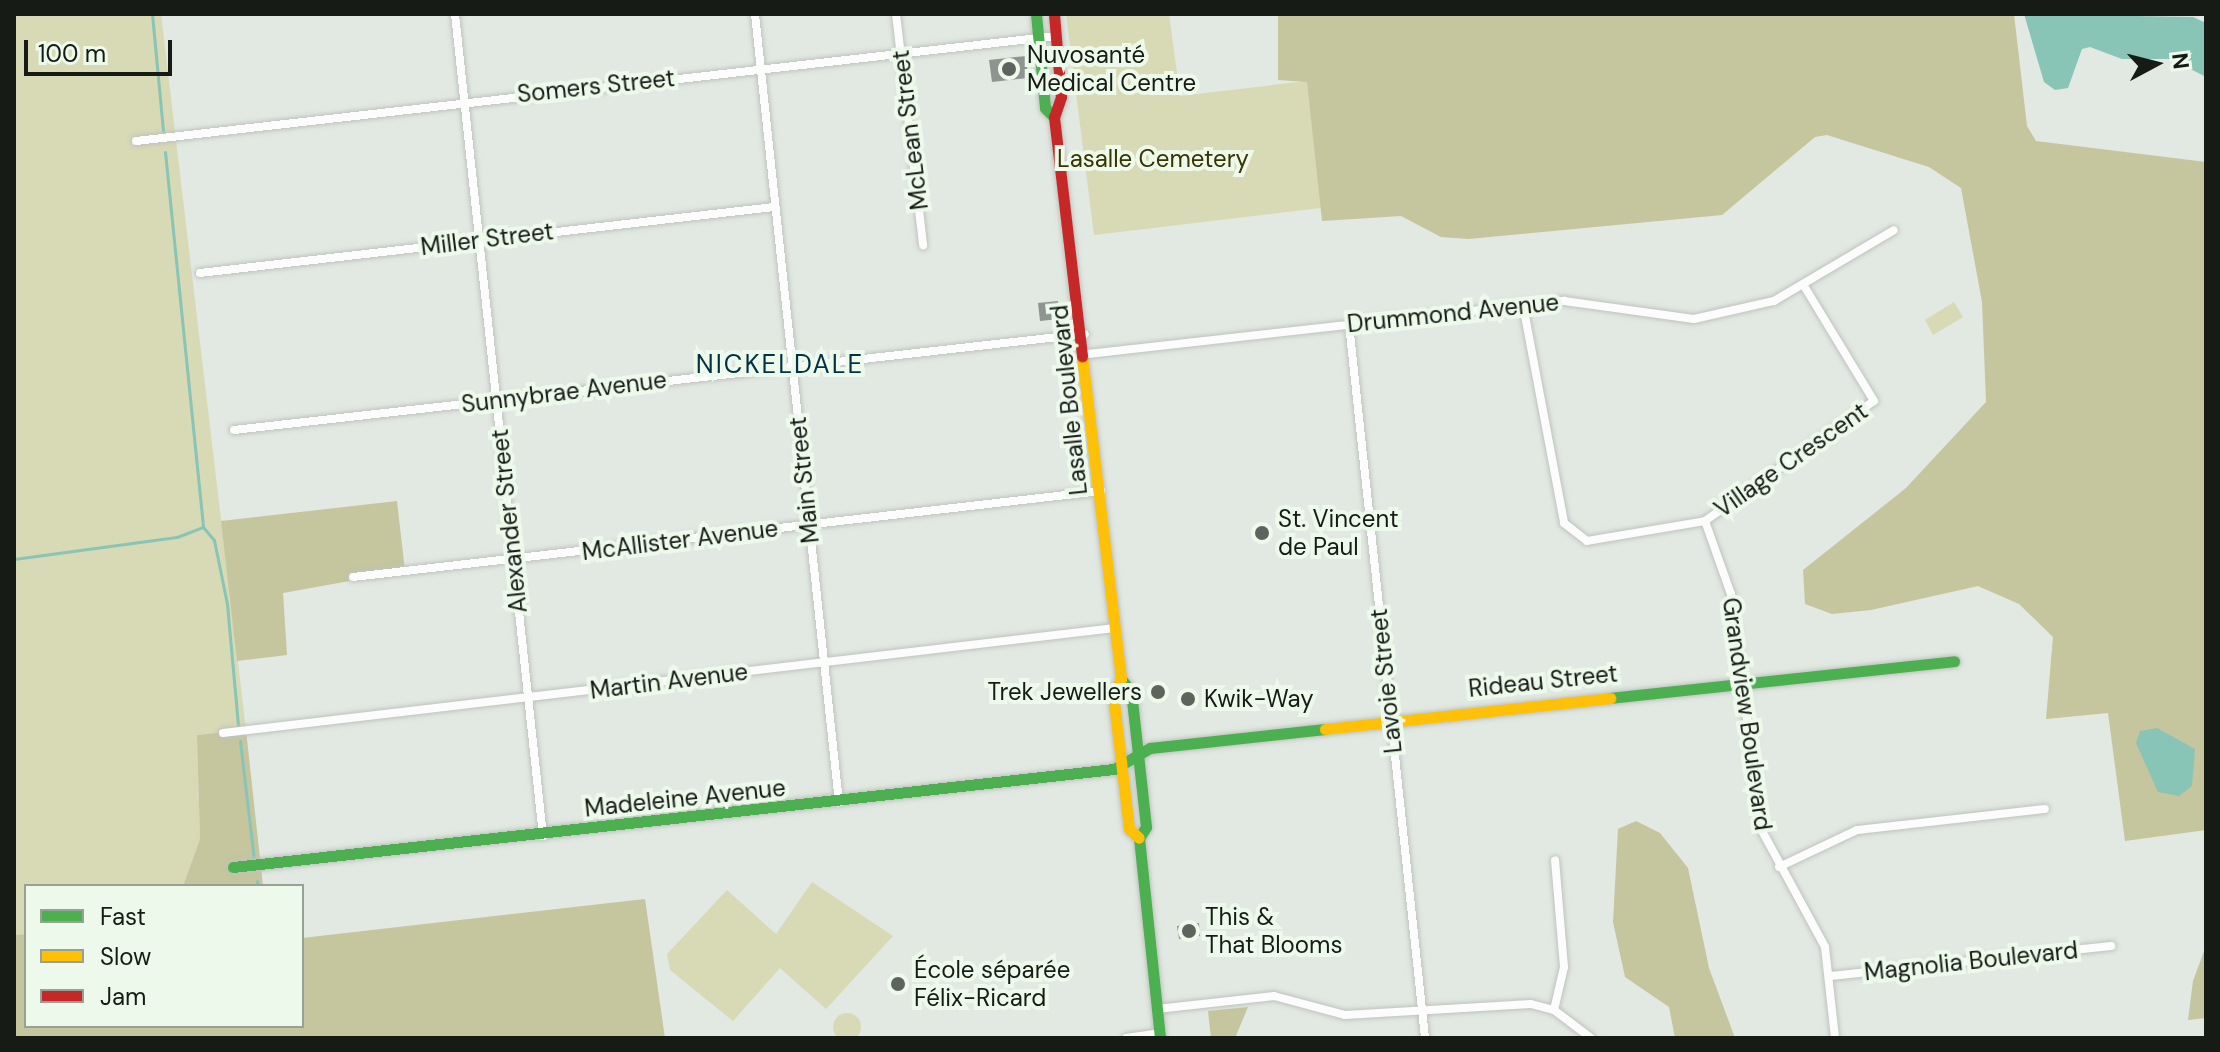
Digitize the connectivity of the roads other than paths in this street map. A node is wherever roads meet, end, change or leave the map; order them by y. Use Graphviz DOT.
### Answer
graph roads {
  1 [pos="455,14"];
  2 [pos="755,14"];
  3 [pos="896,14"];
  4 [pos="1036,14"];
  5 [pos="1054,14"];
  6 [pos="1056,36"];
  7 [pos="1038,38"];
  8 [pos="901,53"];
  9 [pos="759,68"];
  10 [pos="464,100"];
  11 [pos="1054,117"];
  12 [pos="136,141"];
  13 [pos="774,207"];
  14 [pos="1894,230"];
  15 [pos="479,240"];
  16 [pos="923,245"];
  17 [pos="200,273"];
  18 [pos="1804,286"];
  19 [pos="1523,305"];
  20 [pos="1349,324"];
  21 [pos="1085,334"];
  22 [pos="1088,354"];
  23 [pos="791,366"];
  24 [pos="496,400"];
  25 [pos="234,430"];
  26 [pos="1102,491"];
  27 [pos="1705,521"];
  28 [pos="809,525"];
  29 [pos="513,559"];
  30 [pos="353,577"];
  31 [pos="1115,628"];
  32 [pos="1954,661"];
  33 [pos="824,663"];
  34 [pos="1121,679"];
  35 [pos="1740,683"];
  36 [pos="527,697"];
  37 [pos="1390,720"];
  38 [pos="223,733"];
  39 [pos="1138,755"];
  40 [pos="1121,764"];
  41 [pos="840,803"];
  42 [pos="2045,809"];
  43 [pos="543,836"];
  44 [pos="1139,838"];
  45 [pos="1555,860"];
  46 [pos="233,867"];
  47 [pos="1779,867"];
  48 [pos="2111,946"];
  49 [pos="1830,976"];
  50 [pos="1157,1009"];
  51 [pos="1554,1010"];
  52 [pos="1423,1014"];
  53 [pos="1160,1036"];
  54 [pos="1126,1038"];
  55 [pos="1425,1038"];
  56 [pos="1591,1038"];
  57 [pos="1835,1038"];
  1 -- 10 [label="street, Alexander Street"];
  2 -- 9 [label="street, Main Street"];
  3 -- 8 [label="street, McLean Street"];
  4 -- 7 [label="street, Lasalle Boulevard"];
  5 -- 6 [label="street, Lasalle Boulevard"];
  6 -- 7 [label="street, Somers Street"];
  6 -- 11 [label="street, Lasalle Boulevard"];
  7 -- 8 [label="street, Somers Street"];
  7 -- 11 [label="street, Lasalle Boulevard"];
  8 -- 9 [label="street, Somers Street"];
  8 -- 16 [label="street, McLean Street"];
  9 -- 10 [label="street, Somers Street"];
  9 -- 13 [label="street, Main Street"];
  10 -- 12 [label="street, Somers Street"];
  10 -- 15 [label="street, Alexander Street"];
  11 -- 21 [label="street, Lasalle Boulevard"];
  13 -- 15 [label="street, Miller Street"];
  13 -- 23 [label="street, Main Street"];
  14 -- 18 [label="street, Drummond Avenue"];
  15 -- 17 [label="street, Miller Street"];
  15 -- 24 [label="street, Alexander Street"];
  18 -- 19 [label="street, Drummond Avenue"];
  18 -- 27 [label="street, Village Crescent"];
  19 -- 20 [label="street, Drummond Avenue"];
  19 -- 27 [label="street, Village Crescent"];
  20 -- 22 [label="street, Drummond Avenue"];
  20 -- 37 [label="street, Lavoie Street"];
  21 -- 22 [label="street, Lasalle Boulevard"];
  21 -- 23 [label="street, Sunnybrae Avenue"];
  22 -- 26 [label="street, Lasalle Boulevard"];
  23 -- 24 [label="street, Sunnybrae Avenue"];
  23 -- 28 [label="street, Main Street"];
  24 -- 25 [label="street, Sunnybrae Avenue"];
  24 -- 29 [label="street, Alexander Street"];
  26 -- 28 [label="street, McAllister Avenue"];
  26 -- 31 [label="street, Lasalle Boulevard"];
  27 -- 35 [label="street, Grandview Boulevard"];
  28 -- 29 [label="street, McAllister Avenue"];
  28 -- 33 [label="street, Main Street"];
  29 -- 30 [label="street, McAllister Avenue"];
  29 -- 36 [label="street, Alexander Street"];
  31 -- 33 [label="street, Martin Avenue"];
  31 -- 34 [label="street, Lasalle Boulevard"];
  32 -- 35 [label="street, Rideau Street"];
  33 -- 36 [label="street, Martin Avenue"];
  33 -- 41 [label="street, Main Street"];
  34 -- 39 [label="street, Lasalle Boulevard"];
  34 -- 40 [label="street, Lasalle Boulevard"];
  35 -- 37 [label="street, Rideau Street"];
  35 -- 47 [label="street, Grandview Boulevard"];
  36 -- 38 [label="street, Martin Avenue"];
  36 -- 43 [label="street, Alexander Street"];
  37 -- 39 [label="street, Rideau Street"];
  37 -- 52 [label="street, Lavoie Street"];
  39 -- 40 [label="street, Madeleine Avenue"];
  39 -- 44 [label="street, Lasalle Boulevard"];
  40 -- 41 [label="street, Madeleine Avenue"];
  40 -- 44 [label="street, Lasalle Boulevard"];
  41 -- 43 [label="street, Madeleine Avenue"];
  42 -- 47 [label="street"];
  43 -- 46 [label="street, Madeleine Avenue"];
  44 -- 50 [label="street, Lasalle Boulevard"];
  45 -- 51 [label="street"];
  47 -- 49 [label="street, Grandview Boulevard"];
  48 -- 49 [label="street, Magnolia Boulevard"];
  49 -- 57 [label="street, Grandview Boulevard"];
  50 -- 52 [label="street"];
  50 -- 53 [label="street, Lasalle Boulevard"];
  51 -- 52 [label="street"];
  51 -- 56 [label="street"];
  52 -- 55 [label="street, Lavoie Street"];
  53 -- 54 [label="street"];
}
